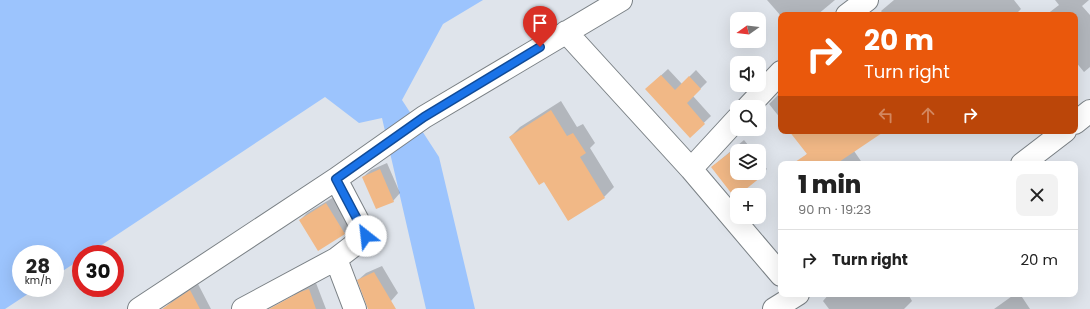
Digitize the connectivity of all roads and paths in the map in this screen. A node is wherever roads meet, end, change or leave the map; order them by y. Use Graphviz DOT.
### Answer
graph roads {
  1 [pos="621,0"];
  2 [pos="867,0"];
  3 [pos="851,12"];
  4 [pos="566,32"];
  5 [pos="778,75"];
  6 [pos="755,100"];
  7 [pos="1090,111"];
  8 [pos="1078,121"];
  9 [pos="730,127"];
  10 [pos="1061,134"];
  11 [pos="1026,161"];
  12 [pos="691,169"];
  13 [pos="336,179"];
  14 [pos="336,259"];
  15 [pos="778,271"];
  16 [pos="792,297"];
  17 [pos="800,297"];
  18 [pos="139,309"];
  19 [pos="243,309"];
  20 [pos="355,309"];
  21 [pos="774,309"];
  22 [pos="810,309"];
  1 -- 4 [label="street"];
  2 -- 3 [label="street"];
  4 -- 12 [label="street"];
  4 -- 13 [label="street"];
  5 -- 6 [label="street"];
  7 -- 8 [label="street"];
  9 -- 12 [label="street"];
  10 -- 11 [label="street"];
  12 -- 15 [label="street"];
  13 -- 14 [label="street"];
  13 -- 18 [label="street"];
  14 -- 19 [label="street"];
  14 -- 20 [label="street"];
  16 -- 21 [label="street"];
  17 -- 22 [label="street"];
}
